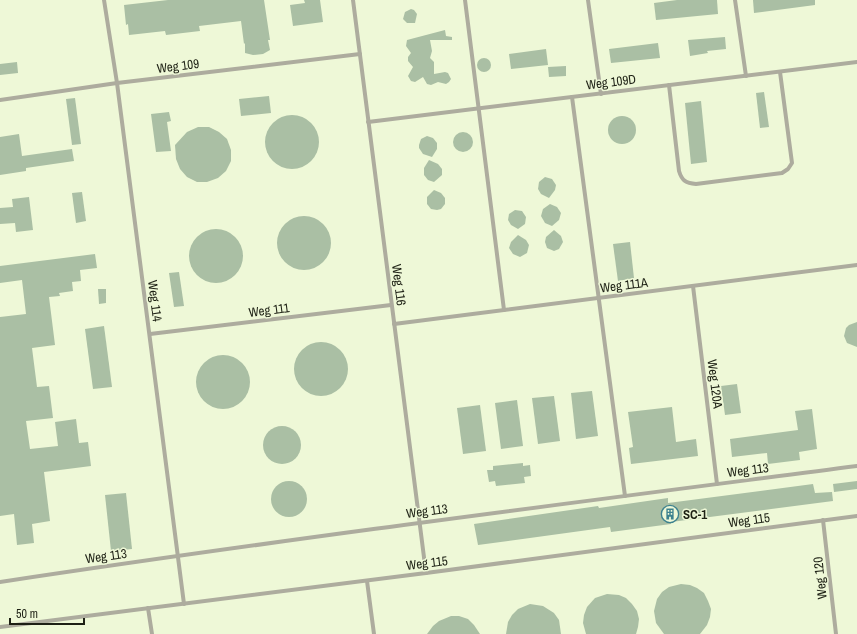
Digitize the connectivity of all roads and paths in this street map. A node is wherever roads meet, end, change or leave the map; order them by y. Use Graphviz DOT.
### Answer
graph roads {
  1 [pos="104,0"];
  2 [pos="353,0"];
  3 [pos="465,0"];
  4 [pos="588,0"];
  5 [pos="735,0"];
  6 [pos="360,54"];
  7 [pos="857,62"];
  8 [pos="780,72"];
  9 [pos="746,76"];
  10 [pos="117,83"];
  11 [pos="669,85"];
  12 [pos="600,94"];
  13 [pos="572,97"];
  14 [pos="0,100"];
  15 [pos="479,109"];
  16 [pos="368,122"];
  17 [pos="857,265"];
  18 [pos="692,286"];
  19 [pos="599,298"];
  20 [pos="392,305"];
  21 [pos="504,310"];
  22 [pos="394,324"];
  23 [pos="150,334"];
  24 [pos="857,466"];
  25 [pos="717,484"];
  26 [pos="625,496"];
  27 [pos="857,516"];
  28 [pos="823,520"];
  29 [pos="419,522"];
  30 [pos="177,556"];
  31 [pos="426,574"];
  32 [pos="367,581"];
  33 [pos="0,582"];
  34 [pos="184,604"];
  35 [pos="148,608"];
  36 [pos="0,627"];
  37 [pos="152,634"];
  38 [pos="374,634"];
  39 [pos="836,634"];
  1 -- 10 [label="lane, Weg 114"];
  2 -- 6 [label="lane, Weg 116"];
  3 -- 15 [label="lane"];
  4 -- 12 [label="lane"];
  5 -- 9 [label="lane"];
  6 -- 10 [label="lane, Weg 109"];
  6 -- 16 [label="lane, Weg 116"];
  7 -- 8 [label="lane, Weg 109D"];
  8 -- 9 [label="lane, Weg 109D"];
  8 -- 11 [label="lane"];
  9 -- 11 [label="lane, Weg 109D"];
  10 -- 14 [label="lane, Weg 109"];
  10 -- 23 [label="lane, Weg 114"];
  11 -- 12 [label="lane, Weg 109D"];
  12 -- 13 [label="lane, Weg 109D"];
  13 -- 15 [label="lane, Weg 109D"];
  13 -- 19 [label="lane"];
  15 -- 16 [label="lane, Weg 109D"];
  15 -- 21 [label="lane"];
  16 -- 20 [label="lane, Weg 116"];
  17 -- 18 [label="lane, Weg 111A"];
  18 -- 19 [label="lane, Weg 111A"];
  18 -- 25 [label="lane, Weg 120A"];
  19 -- 21 [label="lane, Weg 111A"];
  19 -- 26 [label="lane"];
  20 -- 22 [label="lane, Weg 116"];
  20 -- 23 [label="lane, Weg 111"];
  21 -- 22 [label="lane, Weg 111A"];
  22 -- 29 [label="lane, Weg 116"];
  23 -- 30 [label="lane, Weg 114"];
  24 -- 25 [label="lane, Weg 113"];
  25 -- 26 [label="lane, Weg 113"];
  26 -- 29 [label="lane, Weg 113"];
  27 -- 28 [label="lane, Weg 115"];
  28 -- 31 [label="lane, Weg 115"];
  28 -- 39 [label="lane, Weg 120"];
  29 -- 30 [label="lane, Weg 113"];
  29 -- 31 [label="lane, Weg 116"];
  30 -- 33 [label="lane, Weg 113"];
  30 -- 34 [label="lane, Weg 114"];
  31 -- 32 [label="lane, Weg 115"];
  32 -- 34 [label="lane, Weg 115"];
  32 -- 38 [label="lane"];
  34 -- 35 [label="lane, Weg 115"];
  35 -- 36 [label="lane, Weg 115"];
  35 -- 37 [label="lane"];
}
